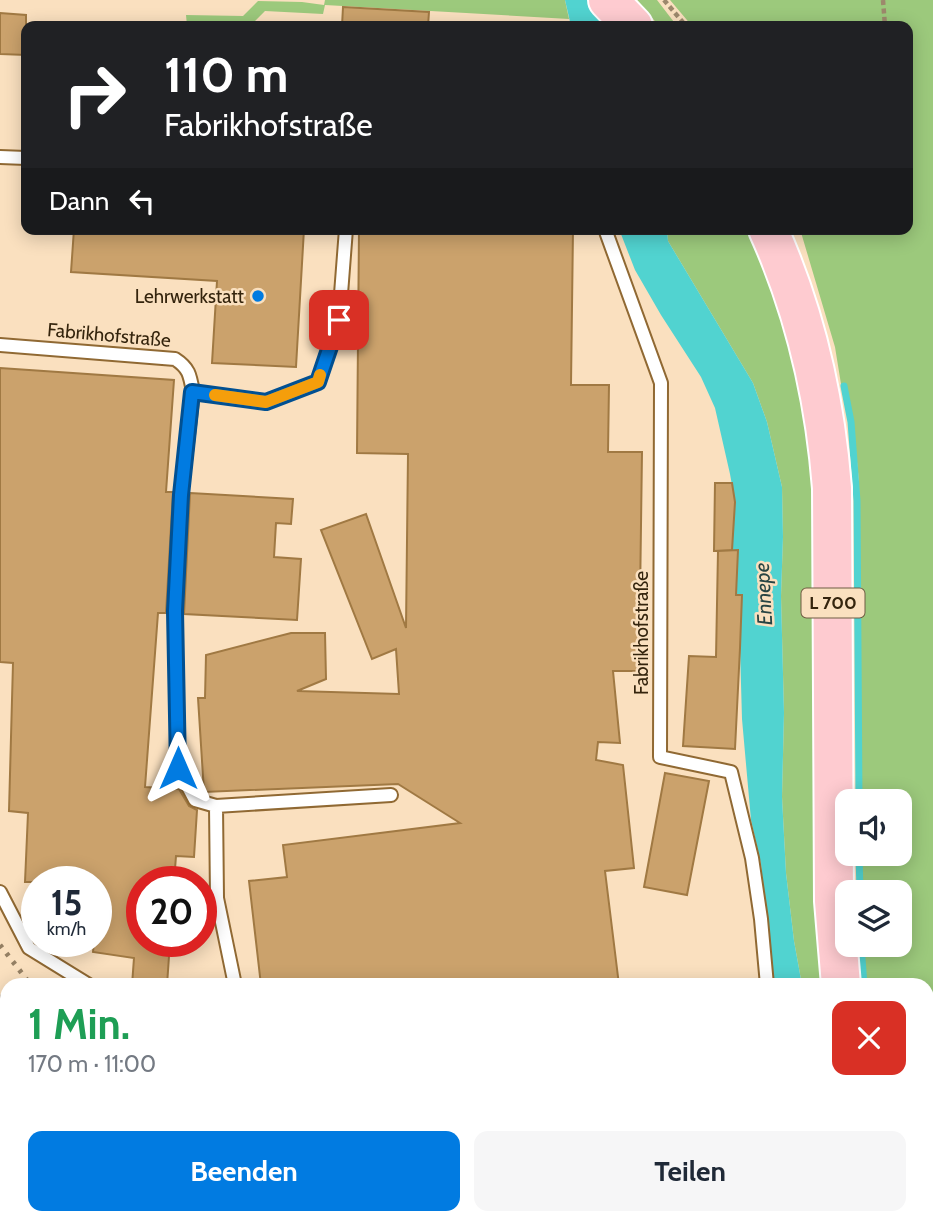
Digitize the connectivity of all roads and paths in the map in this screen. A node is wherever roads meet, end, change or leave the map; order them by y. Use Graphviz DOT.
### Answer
graph roads {
  1 [pos="608,0"];
  2 [pos="664,0"];
  3 [pos="883,0"];
  4 [pos="629,21"];
  5 [pos="682,21"];
  6 [pos="885,21"];
  7 [pos="0,157"];
  8 [pos="21,158"];
  9 [pos="346,235"];
  10 [pos="607,235"];
  11 [pos="771,235"];
  12 [pos="0,345"];
  13 [pos="192,392"];
  14 [pos="391,795"];
  15 [pos="216,806"];
  16 [pos="0,892"];
  17 [pos="78,978"];
  18 [pos="234,978"];
  19 [pos="766,978"];
  20 [pos="840,978"];
  1 -- 4 [label="main road"];
  2 -- 5 [label="path"];
  3 -- 6 [label="path"];
  7 -- 8 [label="lane"];
  9 -- 13 [label="lane"];
  10 -- 19 [label="lane, Fabrikhofstraße"];
  11 -- 20 [label="main road, L 700"];
  12 -- 13 [label="lane, Fabrikhofstraße"];
  13 -- 15 [label="lane, Fabrikhofstraße"];
  14 -- 15 [label="lane"];
  15 -- 18 [label="lane"];
  16 -- 17 [label="lane"];
}
